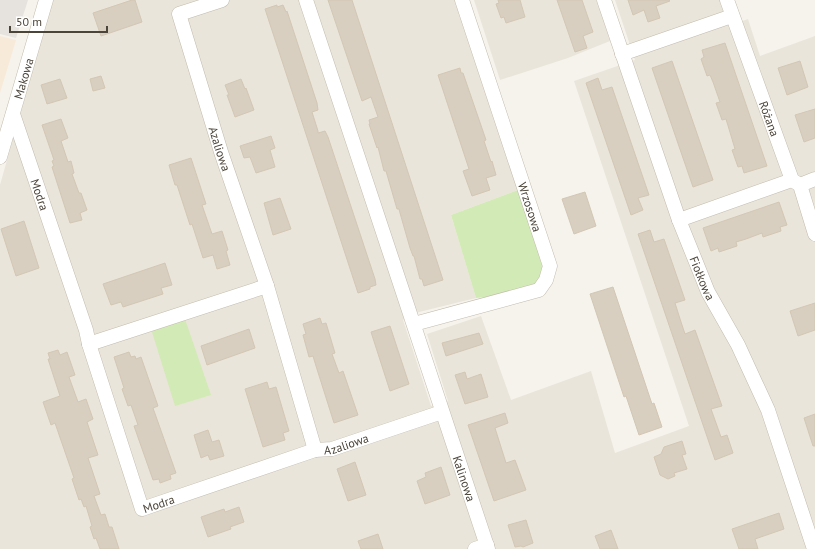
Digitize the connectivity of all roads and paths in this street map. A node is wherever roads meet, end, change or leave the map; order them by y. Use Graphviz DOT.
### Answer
graph roads {
  1 [pos="46,0"];
  2 [pos="222,0"];
  3 [pos="306,0"];
  4 [pos="462,0"];
  5 [pos="604,0"];
  6 [pos="727,0"];
  7 [pos="732,16"];
  8 [pos="622,54"];
  9 [pos="13,114"];
  10 [pos="0,157"];
  11 [pos="815,179"];
  12 [pos="796,183"];
  13 [pos="679,220"];
  14 [pos="815,234"];
  15 [pos="267,286"];
  16 [pos="414,324"];
  17 [pos="89,344"];
  18 [pos="442,412"];
  19 [pos="315,450"];
  20 [pos="483,548"];
  21 [pos="814,549"];
  1 -- 9 [label="street, Makowa"];
  2 -- 15 [label="street, Azaliowa"];
  3 -- 16 [label="street"];
  4 -- 16 [label="street, Wrzosowa"];
  5 -- 8 [label="street, Fiołkowa"];
  6 -- 7 [label="street, Różana"];
  7 -- 8 [label="street"];
  7 -- 12 [label="street, Różana"];
  8 -- 13 [label="street, Fiołkowa"];
  9 -- 10 [label="street, Makowa"];
  9 -- 17 [label="street, Modra"];
  11 -- 12 [label="street"];
  12 -- 13 [label="street"];
  12 -- 14 [label="street, Różana"];
  13 -- 21 [label="street, Fiołkowa"];
  15 -- 17 [label="street"];
  15 -- 19 [label="street, Azaliowa"];
  16 -- 18 [label="street"];
  17 -- 19 [label="street, Modra"];
  18 -- 19 [label="street, Azaliowa"];
  18 -- 20 [label="street, Kalinowa"];
}
